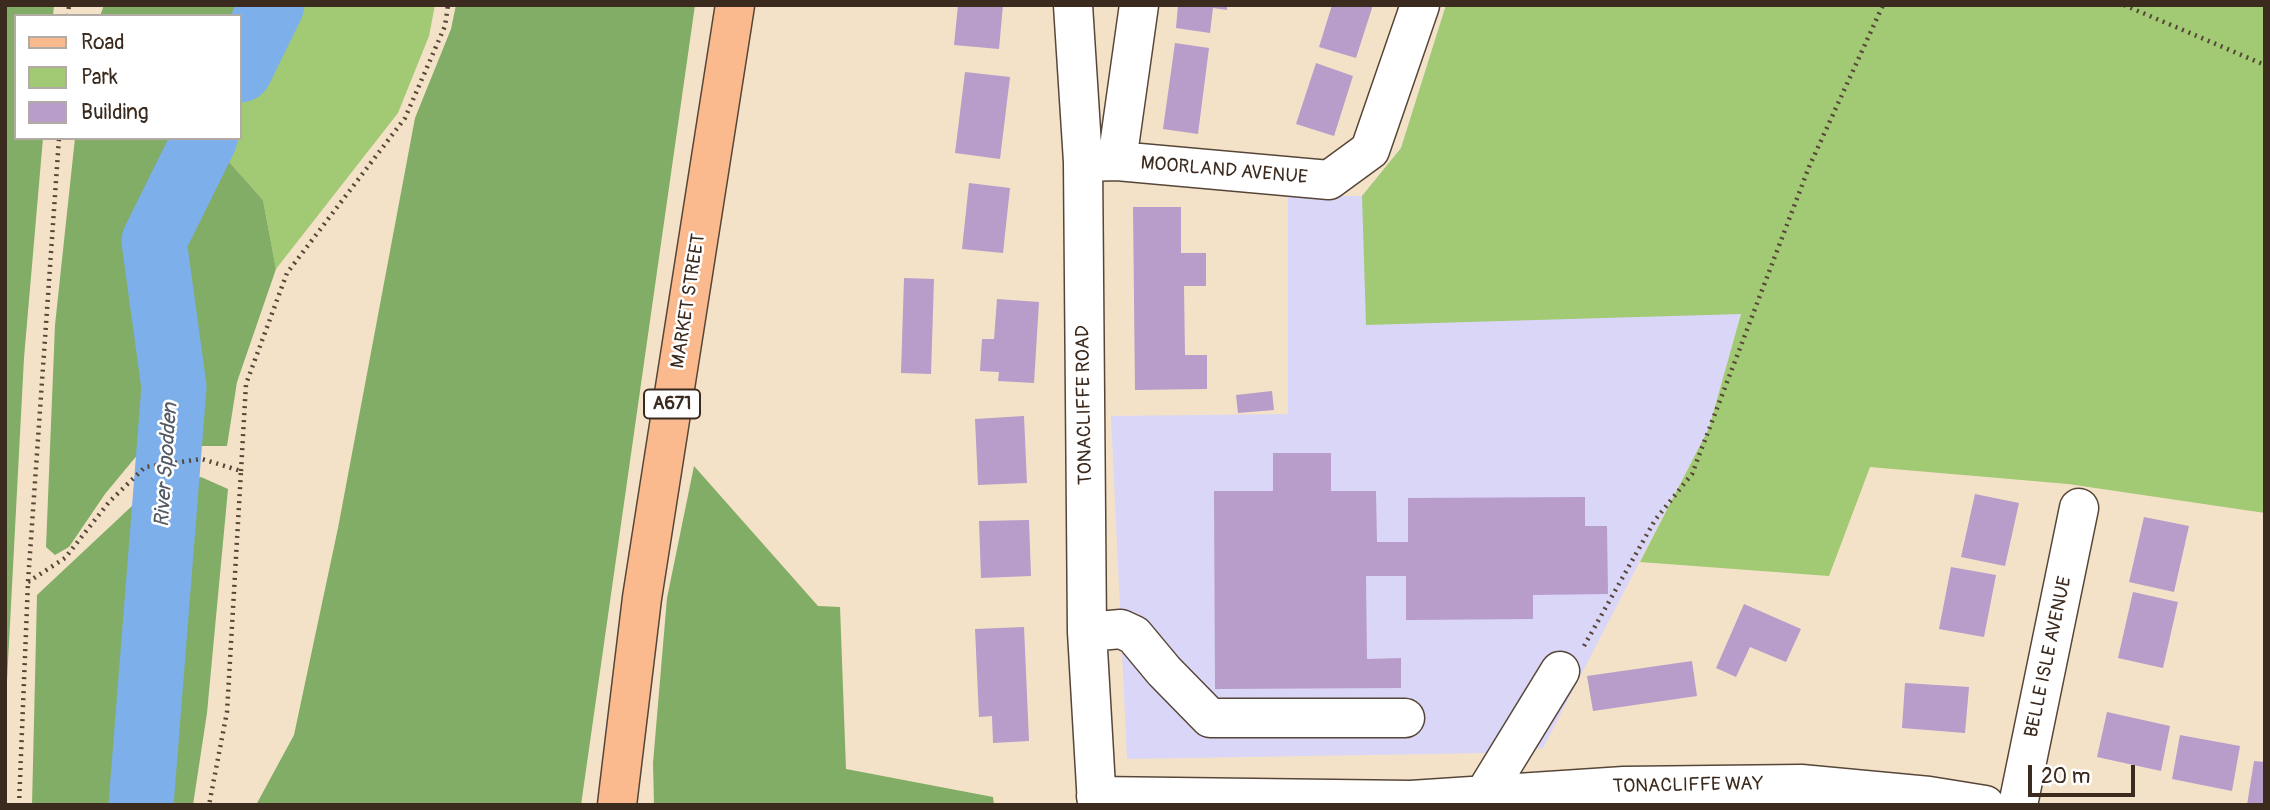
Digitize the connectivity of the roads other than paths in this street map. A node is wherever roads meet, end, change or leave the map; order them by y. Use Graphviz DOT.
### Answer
graph roads {
  1 [pos="735,5"];
  2 [pos="1073,5"];
  3 [pos="1139,5"];
  4 [pos="1420,5"];
  5 [pos="1100,161"];
  6 [pos="2079,508"];
  7 [pos="1087,632"];
  8 [pos="1560,671"];
  9 [pos="1405,718"];
  10 [pos="1484,795"];
  11 [pos="1801,795"];
  12 [pos="1096,800"];
  13 [pos="1411,802"];
  14 [pos="617,805"];
  15 [pos="1985,805"];
  16 [pos="2018,805"];
  1 -- 14 [label="main road, MARKET STREET / A671"];
  2 -- 5 [label="street, TONACLIFFE ROAD"];
  3 -- 5 [label="street"];
  4 -- 5 [label="street, MOORLAND AVENUE"];
  5 -- 7 [label="street, TONACLIFFE ROAD"];
  6 -- 16 [label="street, BELLE ISLE AVENUE"];
  7 -- 9 [label="street"];
  7 -- 12 [label="street, TONACLIFFE ROAD"];
  8 -- 10 [label="street"];
  10 -- 11 [label="street, TONACLIFFE WAY"];
  10 -- 13 [label="street, TONACLIFFE WAY"];
  11 -- 15 [label="street, TONACLIFFE WAY"];
  12 -- 13 [label="street, TONACLIFFE WAY"];
}
